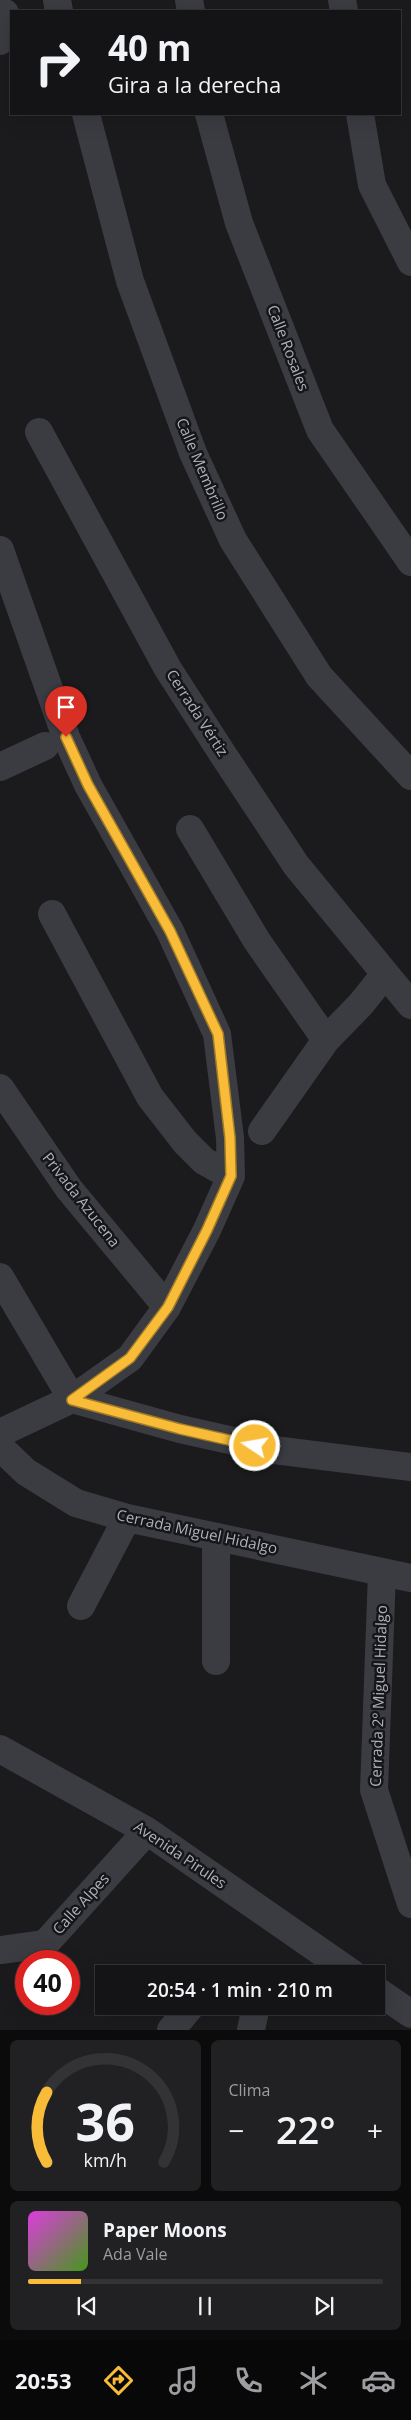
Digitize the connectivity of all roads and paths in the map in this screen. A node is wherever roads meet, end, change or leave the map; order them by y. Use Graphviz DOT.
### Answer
graph roads {
  1 [pos="5,13"];
  2 [pos="0,41"];
  3 [pos="86,115"];
  4 [pos="209,115"];
  5 [pos="360,115"];
  6 [pos="411,262"];
  7 [pos="39,432"];
  8 [pos="0,550"];
  9 [pos="411,562"];
  10 [pos="45,746"];
  11 [pos="0,766"];
  12 [pos="411,776"];
  13 [pos="190,828"];
  14 [pos="52,914"];
  15 [pos="385,974"];
  16 [pos="411,1005"];
  17 [pos="326,1040"];
  18 [pos="0,1088"];
  19 [pos="262,1131"];
  20 [pos="231,1176"];
  21 [pos="0,1277"];
  22 [pos="168,1307"];
  23 [pos="72,1400"];
  24 [pos="0,1432"];
  25 [pos="0,1446"];
  26 [pos="411,1467"];
  27 [pos="127,1518"];
  28 [pos="216,1537"];
  29 [pos="382,1572"];
  30 [pos="411,1578"];
  31 [pos="81,1606"];
  32 [pos="216,1662"];
  33 [pos="0,1749"];
  34 [pos="400,1830"];
  35 [pos="147,1831"];
  36 [pos="411,1904"];
  37 [pos="0,1950"];
  38 [pos="340,1965"];
  39 [pos="385,1996"];
  40 [pos="411,2014"];
  41 [pos="184,2015"];
  42 [pos="254,2015"];
  43 [pos="171,2030"];
  44 [pos="250,2030"];
  1 -- 2 [label="street"];
  3 -- 12 [label="street, Calle Membrillo"];
  4 -- 9 [label="street, Calle Rosales"];
  5 -- 6 [label="street"];
  7 -- 15 [label="street, Cerrada Vértiz"];
  8 -- 20 [label="street"];
  10 -- 11 [label="street"];
  13 -- 17 [label="street"];
  14 -- 20 [label="street"];
  15 -- 16 [label="street, Cerrada Vértiz"];
  15 -- 17 [label="street"];
  17 -- 19 [label="street"];
  18 -- 22 [label="street, Privada Azucena"];
  20 -- 22 [label="street"];
  21 -- 23 [label="street"];
  22 -- 23 [label="street"];
  23 -- 24 [label="street"];
  23 -- 26 [label="street"];
  25 -- 27 [label="street, Cerrada Miguel Hidalgo"];
  27 -- 28 [label="street, Cerrada Miguel Hidalgo"];
  27 -- 31 [label="street"];
  28 -- 29 [label="street, Cerrada Miguel Hidalgo"];
  28 -- 32 [label="street"];
  29 -- 30 [label="street, Cerrada Miguel Hidalgo"];
  29 -- 34 [label="street, Cerrada 2º Miguel Hidalgo"];
  33 -- 35 [label="street, Avenida Pirules"];
  34 -- 36 [label="street, Cerrada 2º Miguel Hidalgo"];
  35 -- 37 [label="street, Calle Alpes"];
  35 -- 38 [label="street, Avenida Pirules"];
  39 -- 40 [label="street"];
  41 -- 43 [label="street"];
  42 -- 44 [label="street"];
}
